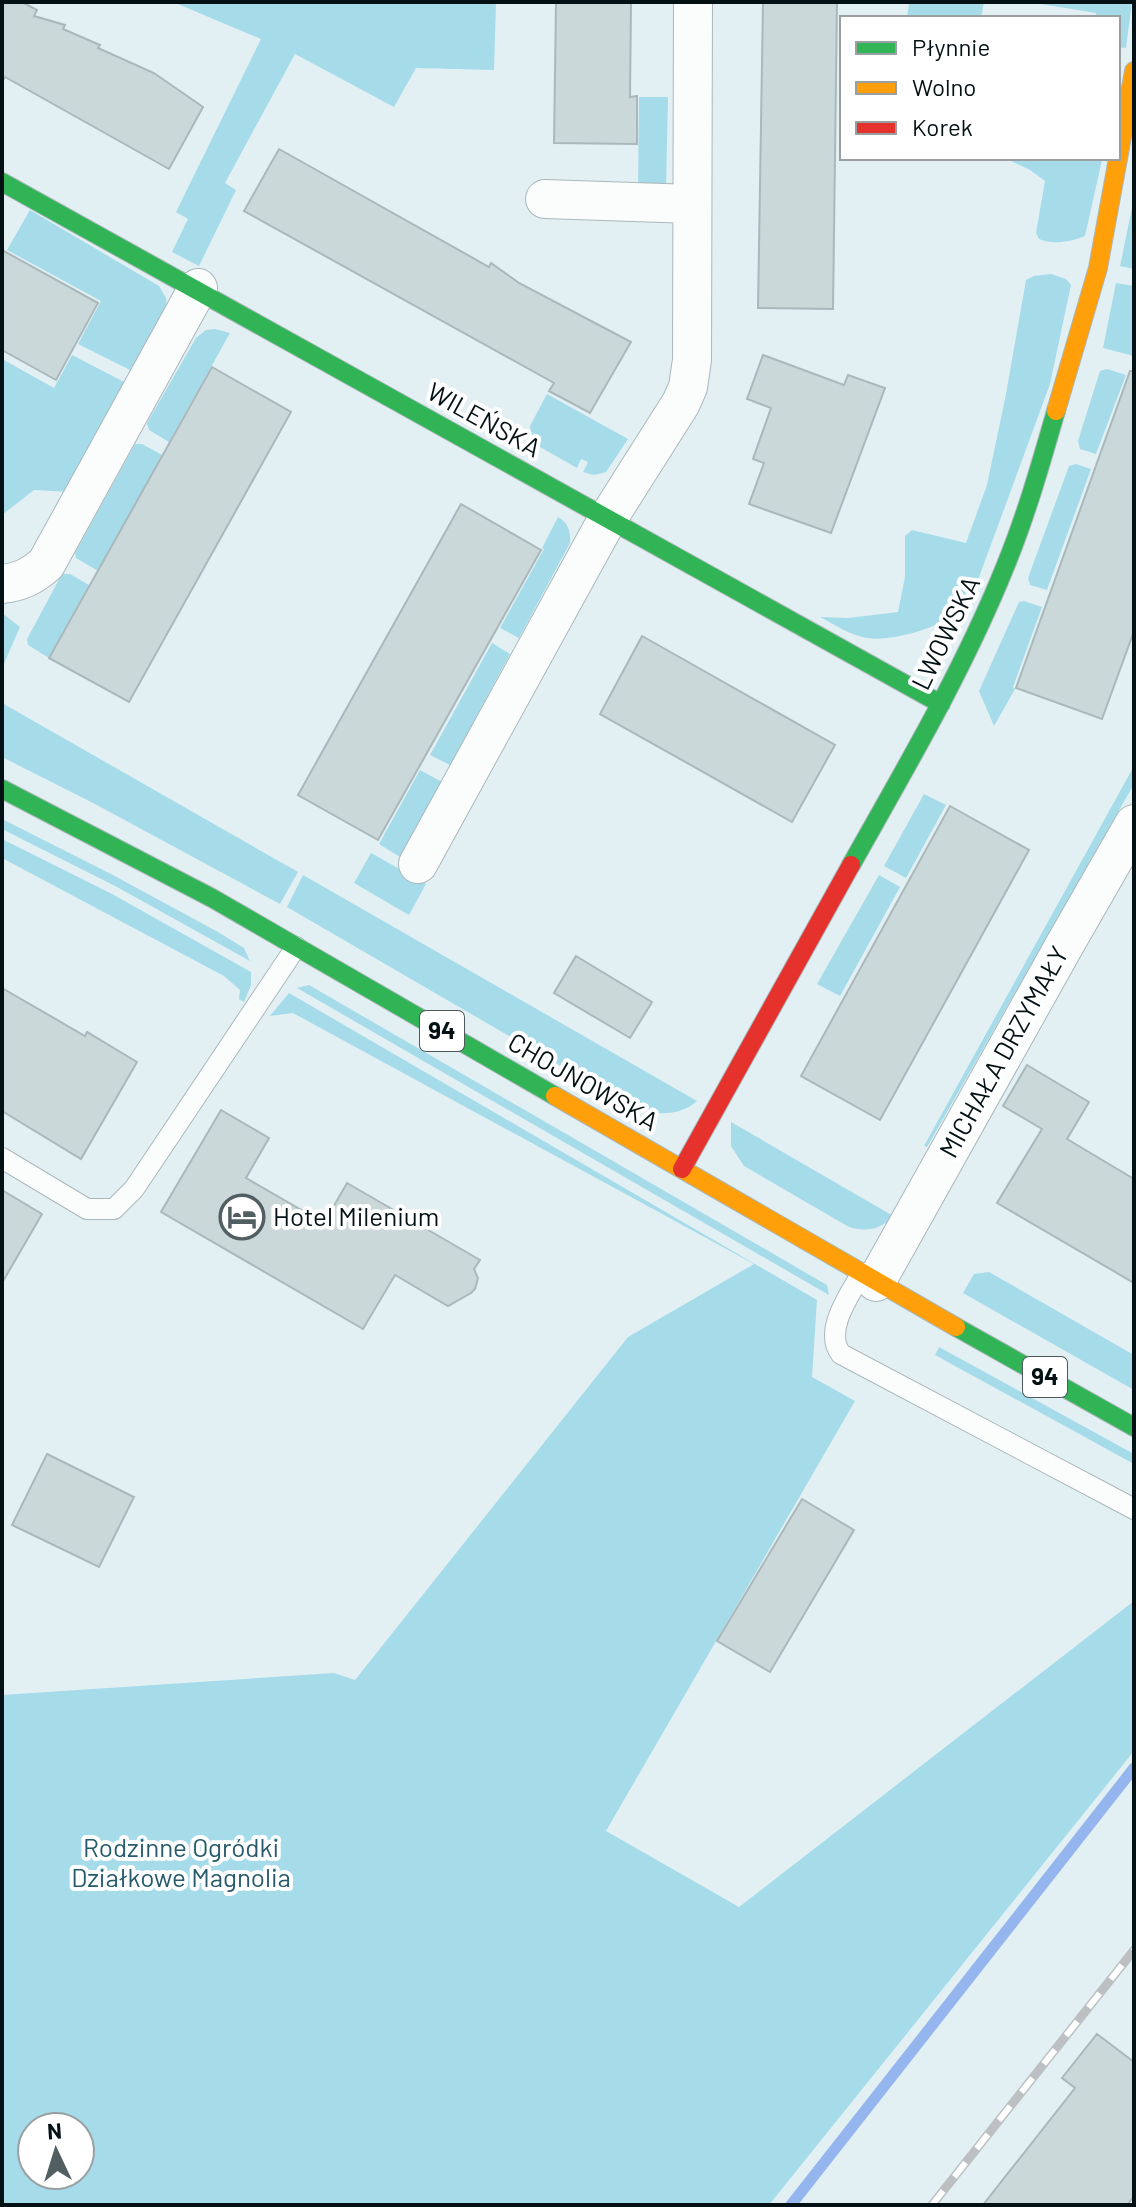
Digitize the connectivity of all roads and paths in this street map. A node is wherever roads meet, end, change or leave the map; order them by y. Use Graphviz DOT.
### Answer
graph roads {
  1 [pos="693,2"];
  2 [pos="1134,71"];
  3 [pos="1120,153"];
  4 [pos="1119,160"];
  5 [pos="2,182"];
  6 [pos="545,199"];
  7 [pos="692,204"];
  8 [pos="198,288"];
  9 [pos="607,520"];
  10 [pos="2,584"];
  11 [pos="941,704"];
  12 [pos="2,789"];
  13 [pos="1134,824"];
  14 [pos="418,864"];
  15 [pos="296,947"];
  16 [pos="2,1158"];
  17 [pos="682,1169"];
  18 [pos="869,1277"];
  19 [pos="1134,1427"];
  20 [pos="1134,1509"];
  1 -- 7 [label="street"];
  2 -- 3 [label="street, LWOWSKA"];
  4 -- 11 [label="street, LWOWSKA"];
  5 -- 8 [label="street, WILEŃSKA"];
  6 -- 7 [label="street"];
  7 -- 9 [label="street"];
  8 -- 9 [label="street, WILEŃSKA"];
  8 -- 10 [label="street"];
  9 -- 11 [label="street, WILEŃSKA"];
  9 -- 14 [label="street"];
  11 -- 17 [label="street, LWOWSKA"];
  12 -- 15 [label="street, CHOJNOWSKA / 94"];
  13 -- 18 [label="street, MICHAŁA DRZYMAŁY"];
  15 -- 16 [label="lane"];
  15 -- 17 [label="street, CHOJNOWSKA / 94"];
  17 -- 18 [label="street, CHOJNOWSKA / 94"];
  18 -- 19 [label="street, CHOJNOWSKA / 94"];
  18 -- 20 [label="lane"];
}
